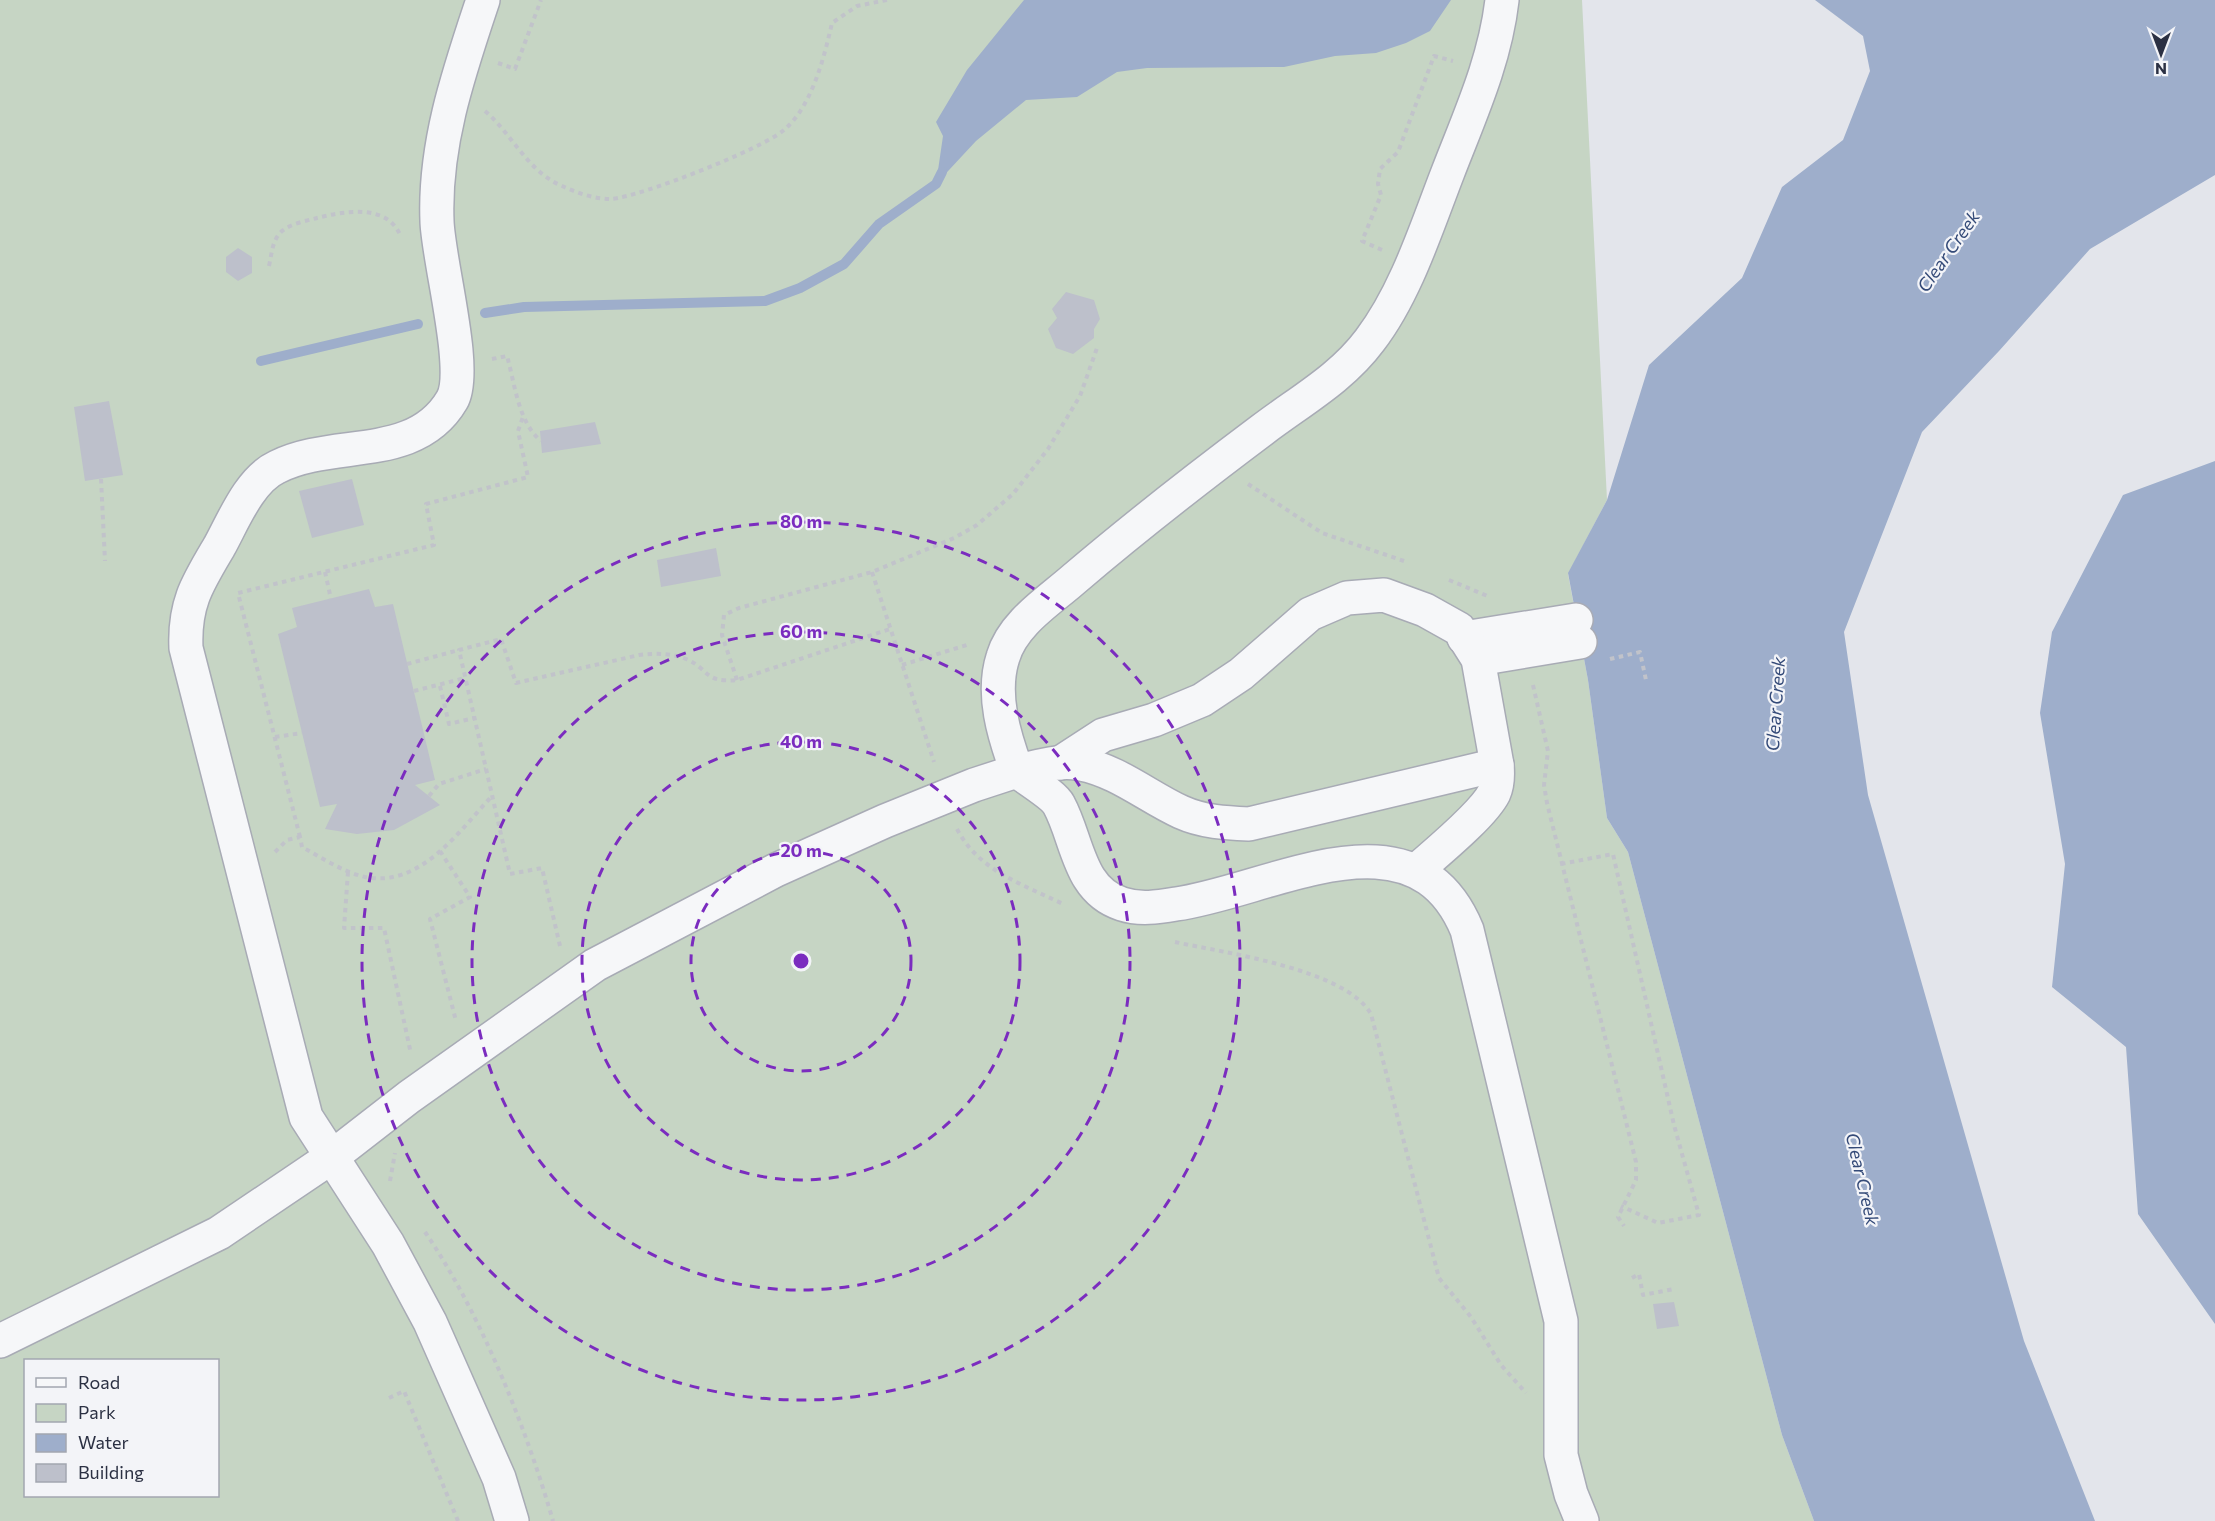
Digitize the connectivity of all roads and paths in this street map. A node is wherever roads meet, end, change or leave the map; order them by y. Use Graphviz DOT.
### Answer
graph roads {
  1 [pos="483,0"];
  2 [pos="541,0"];
  3 [pos="887,0"];
  4 [pos="1502,0"];
  5 [pos="493,61"];
  6 [pos="1455,61"];
  7 [pos="481,108"];
  8 [pos="438,238"];
  9 [pos="1387,252"];
  10 [pos="269,266"];
  11 [pos="1096,348"];
  12 [pos="485,360"];
  13 [pos="523,417"];
  14 [pos="541,441"];
  15 [pos="101,478"];
  16 [pos="105,561"];
  17 [pos="325,572"];
  18 [pos="872,572"];
  19 [pos="331,599"];
  20 [pos="890,629"];
  21 [pos="1578,631"];
  22 [pos="971,644"];
  23 [pos="1471,648"];
  24 [pos="459,650"];
  25 [pos="408,664"];
  26 [pos="902,664"];
  27 [pos="465,678"];
  28 [pos="737,680"];
  29 [pos="440,686"];
  30 [pos="414,691"];
  31 [pos="474,717"];
  32 [pos="302,733"];
  33 [pos="275,738"];
  34 [pos="1060,763"];
  35 [pos="1497,765"];
  36 [pos="486,769"];
  37 [pos="1017,771"];
  38 [pos="429,796"];
  39 [pos="492,796"];
  40 [pos="945,797"];
  41 [pos="300,837"];
  42 [pos="439,851"];
  43 [pos="272,857"];
  44 [pos="1561,864"];
  45 [pos="1417,870"];
  46 [pos="348,872"];
  47 [pos="1066,905"];
  48 [pos="1173,942"];
  49 [pos="560,950"];
  50 [pos="466,1018"];
  51 [pos="420,1049"];
  52 [pos="411,1055"];
  53 [pos="402,1061"];
  54 [pos="333,1156"];
  55 [pos="1621,1206"];
  56 [pos="1632,1278"];
  57 [pos="1674,1289"];
  58 [pos="0,1341"];
  59 [pos="389,1398"];
  60 [pos="1534,1401"];
  61 [pos="458,1521"];
  62 [pos="512,1521"];
  63 [pos="1582,1521"];
  1 -- 8 [label="lane"];
  2 -- 5 [label="path"];
  3 -- 7 [label="path"];
  4 -- 37 [label="lane"];
  6 -- 9 [label="path"];
  8 -- 10 [label="path"];
  8 -- 54 [label="lane"];
  11 -- 18 [label="path"];
  12 -- 13 [label="path"];
  13 -- 14 [label="path"];
  13 -- 17 [label="path"];
  15 -- 16 [label="path"];
  17 -- 19 [label="path"];
  17 -- 33 [label="path"];
  18 -- 20 [label="path"];
  18 -- 28 [label="path"];
  20 -- 26 [label="path"];
  20 -- 28 [label="path"];
  21 -- 23 [label="lane"];
  22 -- 26 [label="path"];
  23 -- 34 [label="lane"];
  23 -- 35 [label="lane"];
  24 -- 25 [label="path"];
  24 -- 27 [label="path"];
  24 -- 28 [label="path"];
  26 -- 40 [label="path"];
  27 -- 29 [label="path"];
  27 -- 31 [label="path"];
  29 -- 30 [label="path"];
  29 -- 31 [label="path"];
  31 -- 36 [label="path"];
  32 -- 33 [label="path"];
  33 -- 41 [label="path"];
  34 -- 35 [label="lane"];
  34 -- 37 [label="lane"];
  35 -- 45 [label="lane"];
  36 -- 38 [label="path"];
  36 -- 39 [label="path"];
  37 -- 40 [label="lane"];
  37 -- 45 [label="lane"];
  39 -- 42 [label="path"];
  39 -- 49 [label="path"];
  40 -- 47 [label="path"];
  40 -- 54 [label="lane"];
  41 -- 43 [label="path"];
  41 -- 46 [label="path"];
  42 -- 46 [label="path"];
  42 -- 50 [label="path"];
  44 -- 55 [label="path"];
  45 -- 63 [label="lane"];
  46 -- 52 [label="path"];
  48 -- 60 [label="path"];
  51 -- 52 [label="path"];
  52 -- 53 [label="path"];
  54 -- 58 [label="lane"];
  54 -- 62 [label="lane"];
  56 -- 57 [label="path"];
  59 -- 61 [label="path"];
}
